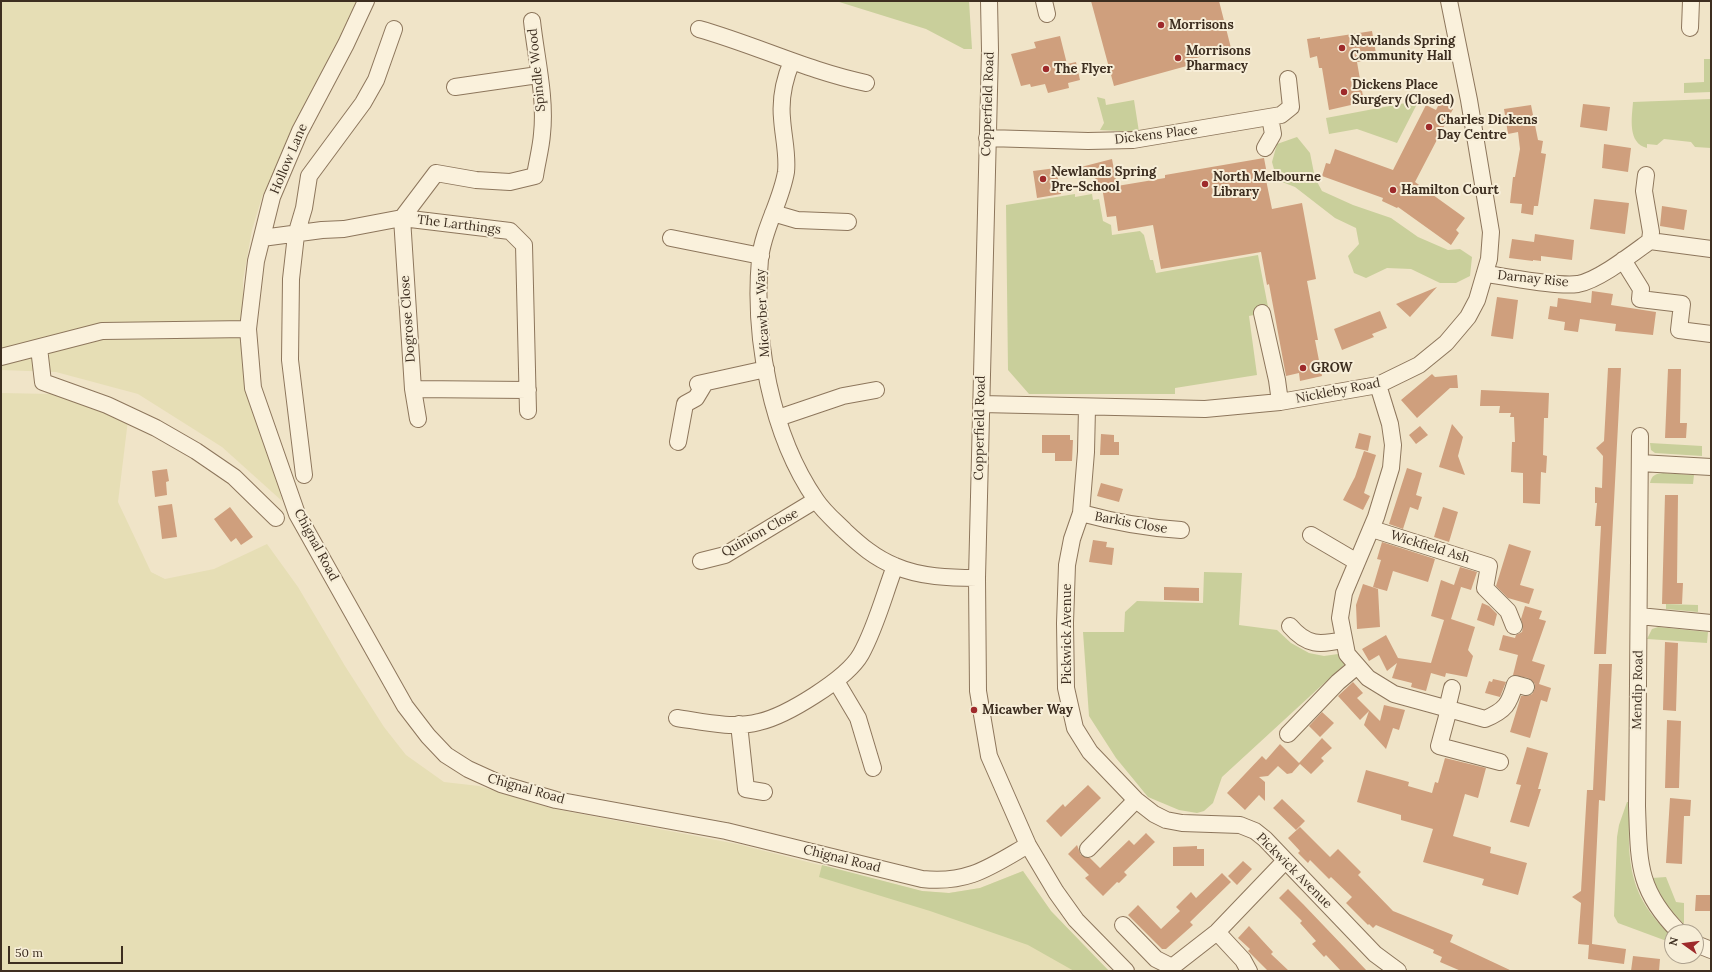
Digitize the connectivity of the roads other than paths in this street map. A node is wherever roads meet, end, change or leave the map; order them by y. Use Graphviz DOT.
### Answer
graph roads {
  1 [pos="366,1"];
  2 [pos="989,1"];
  3 [pos="1449,1"];
  4 [pos="1691,1"];
  5 [pos="532,22"];
  6 [pos="1690,28"];
  7 [pos="394,29"];
  8 [pos="699,29"];
  9 [pos="792,61"];
  10 [pos="538,75"];
  11 [pos="1288,79"];
  12 [pos="866,83"];
  13 [pos="455,87"];
  14 [pos="1270,117"];
  15 [pos="987,138"];
  16 [pos="1265,148"];
  17 [pos="1646,175"];
  18 [pos="773,213"];
  19 [pos="402,218"];
  20 [pos="848,222"];
  21 [pos="296,235"];
  22 [pos="262,238"];
  23 [pos="671,238"];
  24 [pos="1650,241"];
  25 [pos="1711,249"];
  26 [pos="761,256"];
  27 [pos="1623,260"];
  28 [pos="1486,274"];
  29 [pos="1262,313"];
  30 [pos="248,329"];
  31 [pos="1711,334"];
  32 [pos="39,348"];
  33 [pos="1,357"];
  34 [pos="766,369"];
  35 [pos="1378,385"];
  36 [pos="413,390"];
  37 [pos="528,390"];
  38 [pos="876,390"];
  39 [pos="1280,402"];
  40 [pos="981,404"];
  41 [pos="1087,408"];
  42 [pos="528,411"];
  43 [pos="778,418"];
  44 [pos="418,419"];
  45 [pos="1640,436"];
  46 [pos="678,442"];
  47 [pos="1640,464"];
  48 [pos="1711,467"];
  49 [pos="304,475"];
  50 [pos="816,500"];
  51 [pos="1081,513"];
  52 [pos="276,518"];
  53 [pos="1372,529"];
  54 [pos="1180,530"];
  55 [pos="1311,534"];
  56 [pos="701,561"];
  57 [pos="1357,562"];
  58 [pos="895,566"];
  59 [pos="977,578"];
  60 [pos="1639,616"];
  61 [pos="1711,623"];
  62 [pos="1290,626"];
  63 [pos="1514,626"];
  64 [pos="1343,640"];
  65 [pos="1357,666"];
  66 [pos="836,681"];
  67 [pos="1526,687"];
  68 [pos="1452,688"];
  69 [pos="1448,709"];
  70 [pos="677,718"];
  71 [pos="739,724"];
  72 [pos="1288,734"];
  73 [pos="1500,762"];
  74 [pos="873,768"];
  75 [pos="764,792"];
  76 [pos="1136,800"];
  77 [pos="1028,845"];
  78 [pos="1088,849"];
  79 [pos="1286,861"];
  80 [pos="1671,924"];
  81 [pos="1123,925"];
  82 [pos="1212,937"];
  83 [pos="1126,971"];
  84 [pos="1249,971"];
  85 [pos="1398,971"];
  1 -- 22 [label="street, Hollow Lane"];
  2 -- 15 [label="street, Copperfield Road"];
  3 -- 28 [label="street, Nickleby Road"];
  4 -- 6 [label="street"];
  5 -- 10 [label="street, Spindle Wood"];
  7 -- 21 [label="street"];
  8 -- 9 [label="street"];
  9 -- 12 [label="street"];
  9 -- 18 [label="street, Micawber Way"];
  10 -- 13 [label="street"];
  10 -- 19 [label="street, Spindle Wood"];
  11 -- 14 [label="street, Dickens Place"];
  14 -- 15 [label="street, Dickens Place"];
  14 -- 16 [label="street"];
  15 -- 40 [label="street, Copperfield Road"];
  17 -- 24 [label="street"];
  18 -- 20 [label="street"];
  18 -- 26 [label="street, Micawber Way"];
  19 -- 21 [label="street, The Larthings"];
  19 -- 36 [label="street, Dogrose Close"];
  19 -- 37 [label="street, The Larthings"];
  21 -- 22 [label="street, The Larthings"];
  21 -- 49 [label="street"];
  22 -- 30 [label="street, Hollow Lane"];
  23 -- 26 [label="street, Micawber Way"];
  24 -- 25 [label="street"];
  24 -- 27 [label="street, Darnay Rise"];
  26 -- 34 [label="street, Micawber Way"];
  27 -- 28 [label="street, Darnay Rise"];
  27 -- 31 [label="street"];
  28 -- 35 [label="street, Nickleby Road"];
  29 -- 39 [label="street"];
  30 -- 32 [label="street"];
  30 -- 77 [label="street, Chignal Road"];
  32 -- 33 [label="street"];
  32 -- 52 [label="street, Chignal Road"];
  34 -- 43 [label="street, Micawber Way"];
  34 -- 46 [label="street, Micawber Way"];
  35 -- 39 [label="street, Nickleby Road"];
  35 -- 53 [label="street, Wickfield Ash"];
  36 -- 37 [label="street"];
  36 -- 44 [label="street, Dogrose Close"];
  37 -- 42 [label="street, The Larthings"];
  38 -- 43 [label="street"];
  39 -- 41 [label="street, Nickleby Road"];
  40 -- 41 [label="street, Nickleby Road"];
  40 -- 59 [label="street, Copperfield Road"];
  41 -- 51 [label="street, Pickwick Avenue"];
  43 -- 50 [label="street, Micawber Way"];
  45 -- 47 [label="street, Mendip Road"];
  47 -- 48 [label="street"];
  47 -- 60 [label="street, Mendip Road"];
  50 -- 56 [label="street, Quinion Close"];
  50 -- 58 [label="street, Micawber Way"];
  51 -- 54 [label="street, Barkis Close"];
  51 -- 76 [label="street, Pickwick Avenue"];
  53 -- 57 [label="street, Wickfield Ash"];
  53 -- 63 [label="street, Wickfield Ash"];
  55 -- 57 [label="street"];
  57 -- 64 [label="street, Wickfield Ash"];
  58 -- 59 [label="street, Micawber Way"];
  58 -- 66 [label="street"];
  59 -- 77 [label="street, Copperfield Road"];
  60 -- 61 [label="street"];
  60 -- 80 [label="street, Mendip Road"];
  62 -- 64 [label="street"];
  64 -- 65 [label="street, Wickfield Ash"];
  65 -- 69 [label="street, Wickfield Ash"];
  65 -- 72 [label="street"];
  66 -- 71 [label="street"];
  66 -- 74 [label="street"];
  67 -- 69 [label="street, Wickfield Ash"];
  68 -- 69 [label="street"];
  69 -- 73 [label="street"];
  70 -- 71 [label="street"];
  71 -- 75 [label="street"];
  76 -- 78 [label="street"];
  76 -- 79 [label="street, Pickwick Avenue"];
  77 -- 83 [label="street"];
  79 -- 82 [label="street"];
  79 -- 85 [label="street, Pickwick Avenue"];
  81 -- 82 [label="street"];
  82 -- 84 [label="street"];
}
